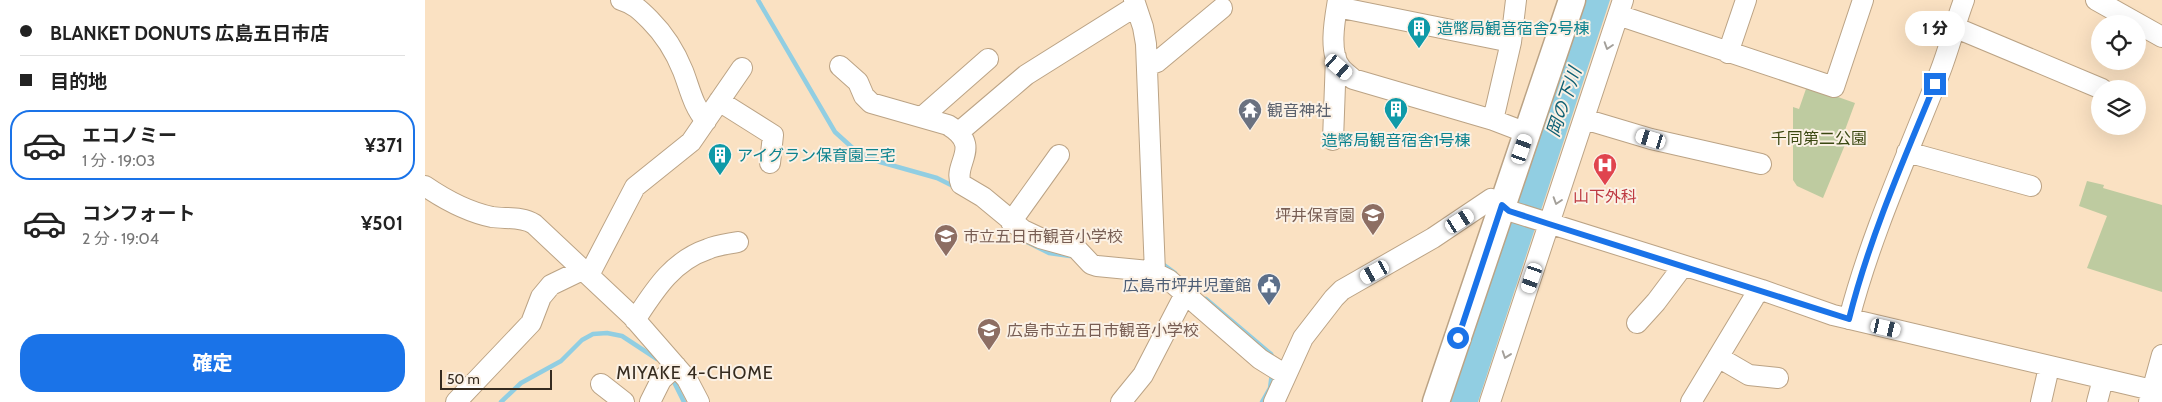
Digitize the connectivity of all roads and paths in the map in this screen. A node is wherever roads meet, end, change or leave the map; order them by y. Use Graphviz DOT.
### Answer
graph roads {
  1 [pos="621,0"];
  2 [pos="1517,0"];
  3 [pos="1572,0"];
  4 [pos="1746,0"];
  5 [pos="1863,0"];
  6 [pos="1964,0"];
  7 [pos="2096,0"];
  8 [pos="1135,3"];
  9 [pos="1338,3"];
  10 [pos="1222,8"];
  11 [pos="1620,8"];
  12 [pos="1954,27"];
  13 [pos="2162,37"];
  14 [pos="1511,42"];
  15 [pos="1728,53"];
  16 [pos="1337,58"];
  17 [pos="988,60"];
  18 [pos="840,66"];
  19 [pos="1147,66"];
  20 [pos="741,68"];
  21 [pos="2091,84"];
  22 [pos="719,101"];
  23 [pos="922,118"];
  24 [pos="1584,119"];
  25 [pos="1493,120"];
  26 [pos="705,121"];
  27 [pos="959,132"];
  28 [pos="1527,134"];
  29 [pos="1333,140"];
  30 [pos="1907,152"];
  31 [pos="1059,155"];
  32 [pos="770,163"];
  33 [pos="1761,164"];
  34 [pos="425,186"];
  35 [pos="2031,186"];
  36 [pos="1506,208"];
  37 [pos="1011,222"];
  38 [pos="1546,223"];
  39 [pos="738,242"];
  40 [pos="1155,265"];
  41 [pos="1683,266"];
  42 [pos="585,273"];
  43 [pos="1762,290"];
  44 [pos="1185,294"];
  45 [pos="1849,319"];
  46 [pos="635,320"];
  47 [pos="1637,323"];
  48 [pos="2162,356"];
  49 [pos="1718,357"];
  50 [pos="2049,366"];
  51 [pos="671,370"];
  52 [pos="1278,370"];
  53 [pos="1779,378"];
  54 [pos="2103,379"];
  55 [pos="601,384"];
  56 [pos="2154,396"];
  57 [pos="456,402"];
  58 [pos="624,402"];
  59 [pos="650,402"];
  60 [pos="699,402"];
  61 [pos="1121,402"];
  62 [pos="1274,402"];
  63 [pos="1436,402"];
  64 [pos="1490,402"];
  65 [pos="1691,402"];
  66 [pos="2041,402"];
  67 [pos="2097,402"];
  1 -- 26 [label="street"];
  2 -- 14 [label="street"];
  3 -- 28 [label="main road"];
  4 -- 15 [label="street"];
  5 -- 15 [label="street"];
  6 -- 12 [label="street"];
  7 -- 13 [label="street"];
  8 -- 19 [label="street"];
  8 -- 27 [label="street"];
  9 -- 14 [label="street"];
  9 -- 16 [label="street"];
  10 -- 19 [label="street"];
  11 -- 15 [label="street"];
  11 -- 24 [label="street, one-way"];
  12 -- 21 [label="street"];
  12 -- 30 [label="street"];
  14 -- 25 [label="street"];
  16 -- 25 [label="street"];
  16 -- 29 [label="street"];
  17 -- 23 [label="street"];
  18 -- 23 [label="street"];
  19 -- 40 [label="street"];
  20 -- 22 [label="street"];
  22 -- 26 [label="street"];
  22 -- 32 [label="street"];
  23 -- 27 [label="street"];
  24 -- 33 [label="street"];
  24 -- 38 [label="street, one-way"];
  25 -- 28 [label="street"];
  26 -- 42 [label="street"];
  27 -- 37 [label="street"];
  28 -- 36 [label="main road"];
  30 -- 35 [label="street"];
  30 -- 45 [label="street"];
  31 -- 37 [label="street"];
  34 -- 42 [label="street"];
  36 -- 38 [label="street"];
  36 -- 52 [label="street"];
  36 -- 63 [label="main road"];
  37 -- 40 [label="street"];
  38 -- 41 [label="street"];
  38 -- 64 [label="street, one-way"];
  39 -- 46 [label="street"];
  40 -- 44 [label="street"];
  41 -- 43 [label="street"];
  41 -- 47 [label="street"];
  42 -- 46 [label="street"];
  42 -- 57 [label="street"];
  43 -- 45 [label="street"];
  43 -- 49 [label="street"];
  44 -- 52 [label="street"];
  44 -- 61 [label="street"];
  45 -- 50 [label="street"];
  46 -- 51 [label="street"];
  48 -- 56 [label="street"];
  49 -- 53 [label="street"];
  49 -- 65 [label="street"];
  50 -- 54 [label="street"];
  50 -- 66 [label="street"];
  51 -- 59 [label="street"];
  51 -- 60 [label="street"];
  52 -- 62 [label="street"];
  54 -- 56 [label="street"];
  54 -- 67 [label="street"];
  55 -- 58 [label="street"];
}
